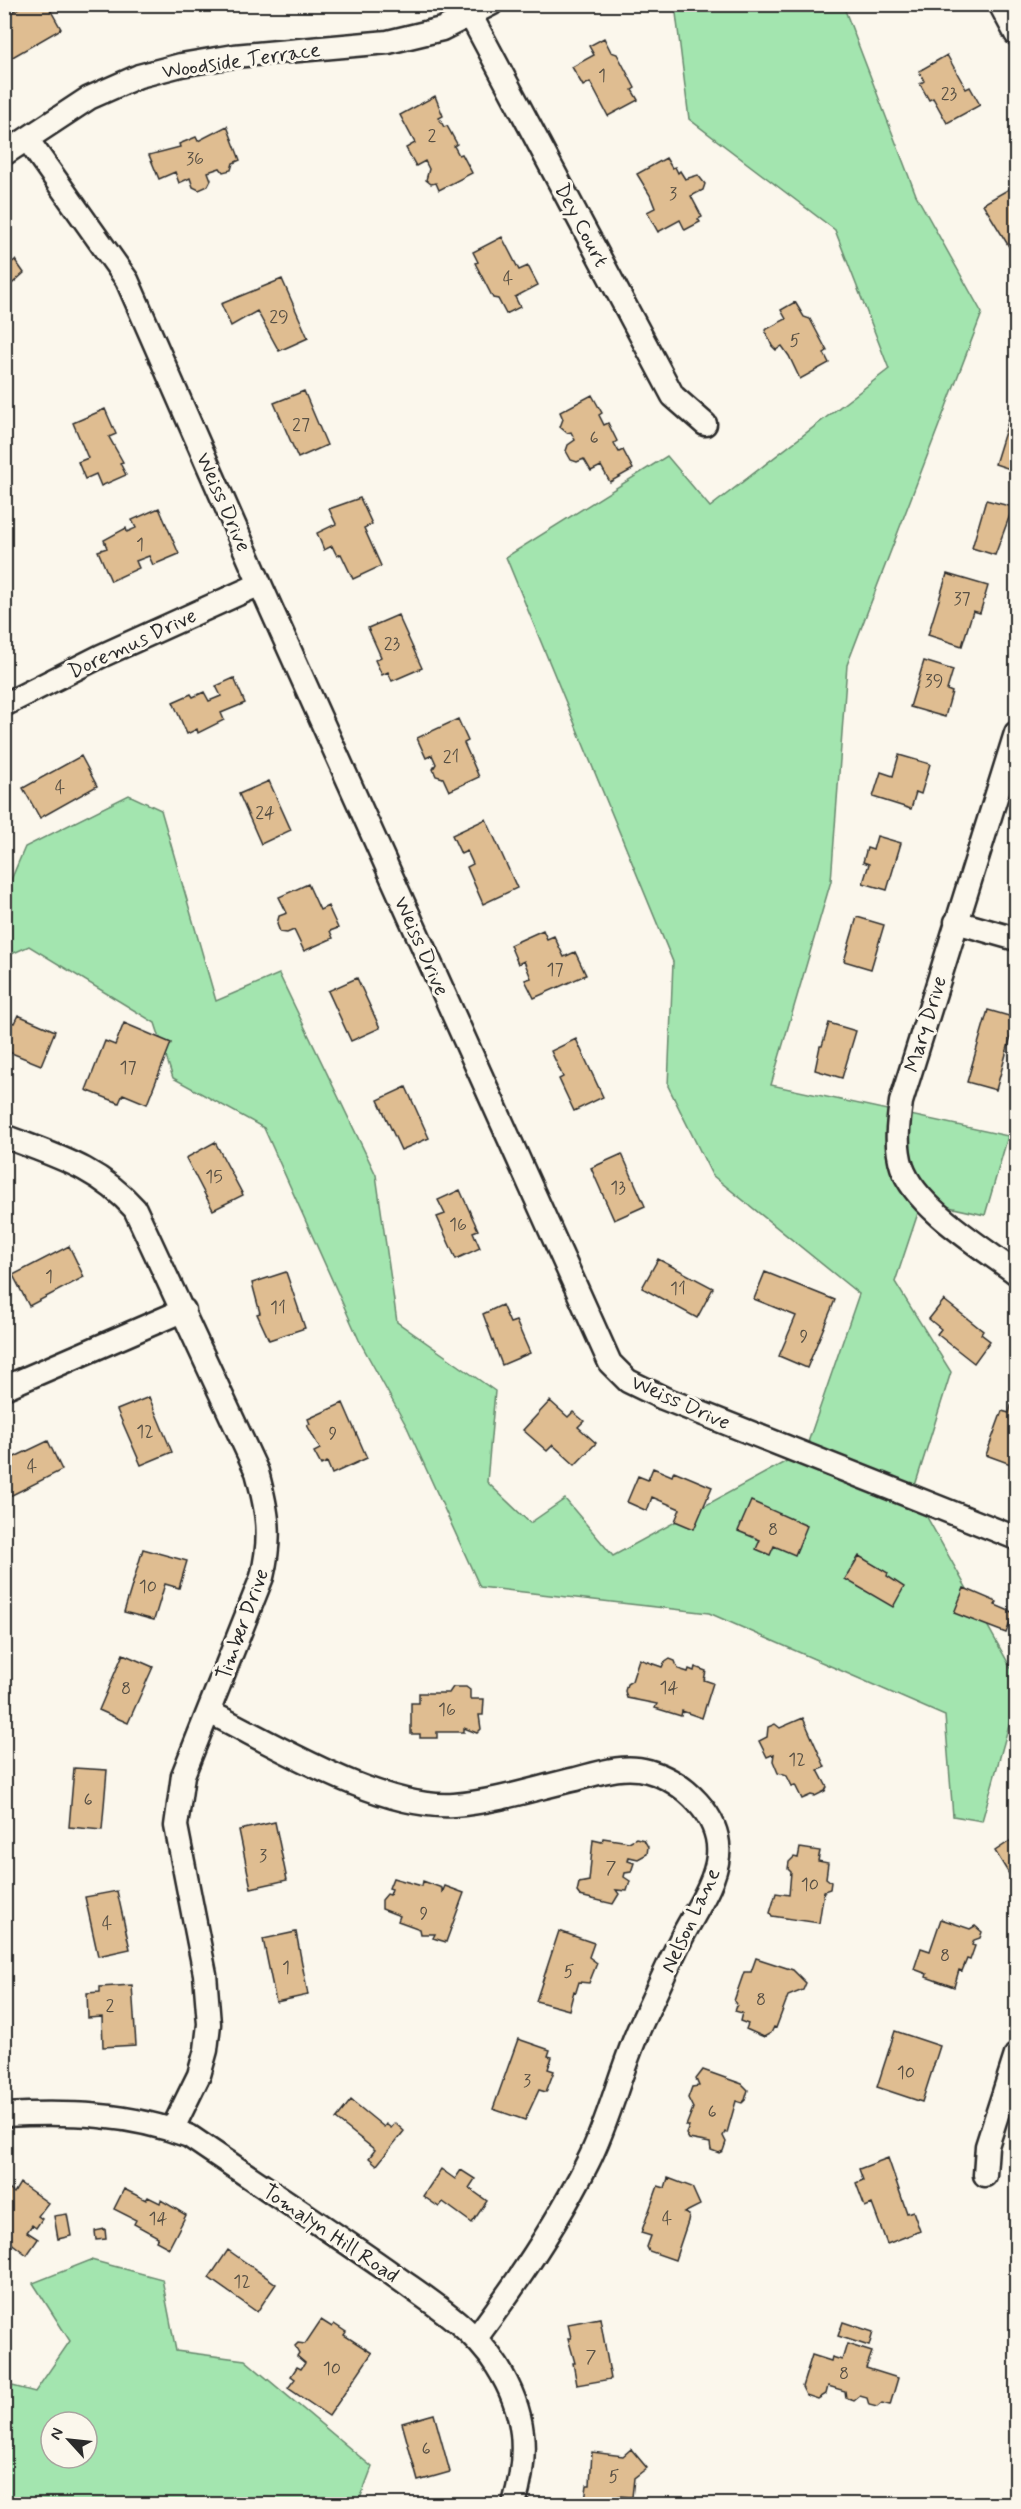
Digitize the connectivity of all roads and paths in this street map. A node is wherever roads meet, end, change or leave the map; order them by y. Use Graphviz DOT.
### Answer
graph roads {
  1 [pos="492,4"];
  2 [pos="1000,4"];
  3 [pos="471,16"];
  4 [pos="1017,34"];
  5 [pos="27,139"];
  6 [pos="4,154"];
  7 [pos="705,424"];
  8 [pos="260,584"];
  9 [pos="4,705"];
  10 [pos="1017,733"];
  11 [pos="956,922"];
  12 [pos="1017,939"];
  13 [pos="4,1136"];
  14 [pos="1017,1273"];
  15 [pos="184,1310"];
  16 [pos="4,1388"];
  17 [pos="1017,1538"];
  18 [pos="208,1712"];
  19 [pos="1017,2055"];
  20 [pos="4,2115"];
  21 [pos="172,2130"];
  22 [pos="985,2175"];
  23 [pos="476,2338"];
  24 [pos="514,2505"];
  1 -- 3 [label="street, Woodside Terrace"];
  2 -- 4 [label="street"];
  3 -- 5 [label="street, Woodside Terrace"];
  3 -- 7 [label="street, Dey Court"];
  5 -- 6 [label="street, Woodside Terrace"];
  5 -- 8 [label="street, Weiss Drive"];
  8 -- 9 [label="street, Doremus Drive"];
  8 -- 17 [label="street, Weiss Drive"];
  10 -- 11 [label="street, Mary Drive"];
  11 -- 12 [label="street"];
  11 -- 14 [label="street, Mary Drive"];
  13 -- 15 [label="street, Timber Drive"];
  15 -- 16 [label="street"];
  15 -- 18 [label="street, Timber Drive"];
  18 -- 21 [label="street, Timber Drive"];
  18 -- 23 [label="street, Nelson Lane"];
  19 -- 22 [label="street"];
  20 -- 21 [label="street, Tomalyn Hill Road"];
  21 -- 23 [label="street, Tomalyn Hill Road"];
  23 -- 24 [label="street, Tomalyn Hill Road"];
}
